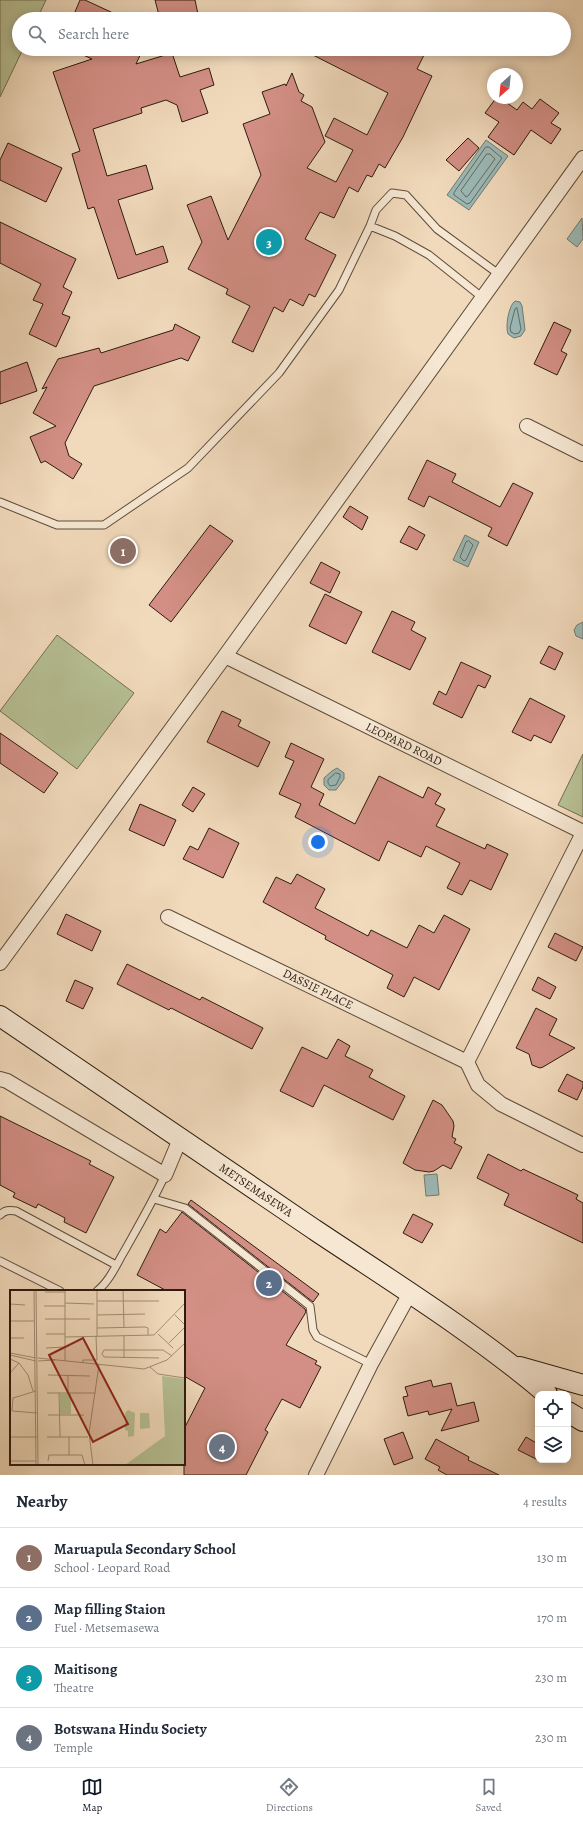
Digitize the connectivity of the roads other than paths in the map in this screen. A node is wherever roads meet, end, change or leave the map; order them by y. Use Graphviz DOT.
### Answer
graph roads {
  1 [pos="583,158"];
  2 [pos="370,226"];
  3 [pos="500,275"];
  4 [pos="483,298"];
  5 [pos="527,426"];
  6 [pos="583,454"];
  7 [pos="0,502"];
  8 [pos="225,656"];
  9 [pos="583,833"];
  10 [pos="168,917"];
  11 [pos="0,964"];
  12 [pos="0,1016"];
  13 [pos="467,1062"];
  14 [pos="0,1079"];
  15 [pos="180,1139"];
  16 [pos="583,1145"];
  17 [pos="165,1175"];
  18 [pos="154,1199"];
  19 [pos="0,1215"];
  20 [pos="0,1261"];
  21 [pos="116,1265"];
  22 [pos="58,1290"];
  23 [pos="98,1290"];
  24 [pos="410,1294"];
  25 [pos="371,1364"];
  26 [pos="512,1364"];
  27 [pos="583,1385"];
  28 [pos="543,1391"];
  29 [pos="571,1414"];
  30 [pos="583,1421"];
  31 [pos="318,1474"];
  1 -- 3 [label="street"];
  2 -- 3 [label="lane"];
  2 -- 4 [label="lane"];
  2 -- 7 [label="lane"];
  3 -- 4 [label="street"];
  4 -- 8 [label="street"];
  5 -- 6 [label="street"];
  8 -- 9 [label="street, LEOPARD ROAD"];
  8 -- 11 [label="street"];
  9 -- 13 [label="street"];
  10 -- 13 [label="street, DASSIE PLACE"];
  12 -- 15 [label="street, METSEMASEWA"];
  13 -- 16 [label="street"];
  14 -- 17 [label="street"];
  15 -- 17 [label="street"];
  15 -- 24 [label="street, METSEMASEWA"];
  17 -- 18 [label="lane"];
  18 -- 21 [label="lane"];
  18 -- 25 [label="lane"];
  19 -- 21 [label="lane"];
  20 -- 22 [label="lane"];
  21 -- 23 [label="lane"];
  24 -- 25 [label="street"];
  24 -- 26 [label="street, METSEMASEWA"];
  25 -- 31 [label="street"];
  26 -- 27 [label="street, METSEMASEWA"];
  26 -- 28 [label="street, METSEMASEWA"];
  29 -- 30 [label="street"];
}
